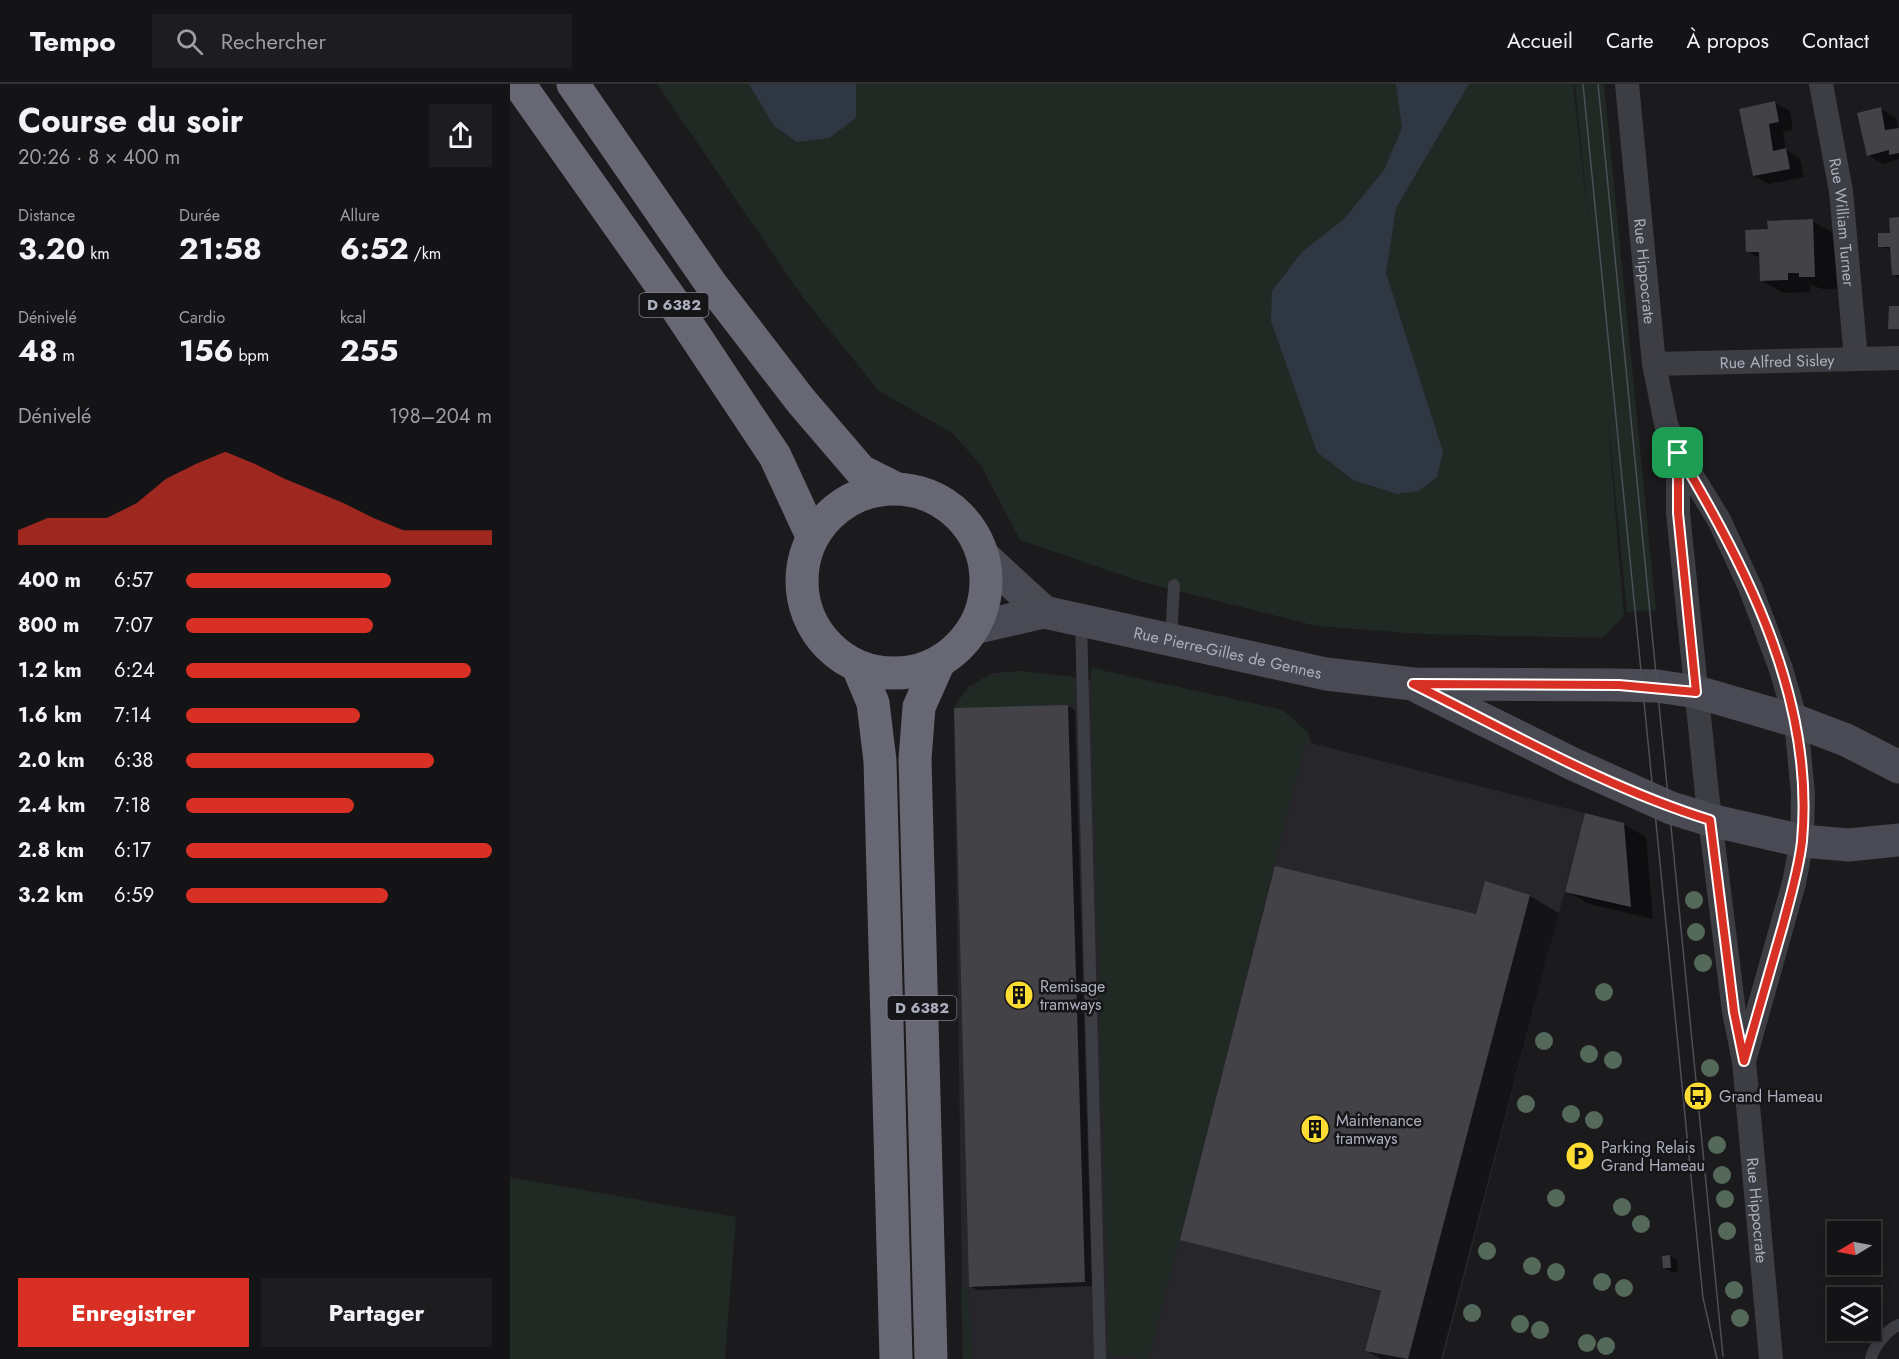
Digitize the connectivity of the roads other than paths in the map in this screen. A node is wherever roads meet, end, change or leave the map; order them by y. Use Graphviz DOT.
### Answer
graph roads {
  1 [pos="519,84"];
  2 [pos="573,84"];
  3 [pos="1627,84"];
  4 [pos="1821,84"];
  5 [pos="1899,358"];
  6 [pos="1857,359"];
  7 [pos="1654,364"];
  8 [pos="1678,453"];
  9 [pos="893,487"];
  10 [pos="812,536"];
  11 [pos="983,556"];
  12 [pos="1174,585"];
  13 [pos="1044,612"];
  14 [pos="1080,620"];
  15 [pos="974,628"];
  16 [pos="1171,640"];
  17 [pos="939,662"];
  18 [pos="858,667"];
  19 [pos="1413,684"];
  20 [pos="1696,692"];
  21 [pos="1796,721"];
  22 [pos="1899,768"];
  23 [pos="1710,820"];
  24 [pos="1899,840"];
  25 [pos="1802,841"];
  26 [pos="1744,1061"];
  27 [pos="1899,1324"];
  28 [pos="896,1359"];
  29 [pos="931,1359"];
  30 [pos="1100,1359"];
  31 [pos="1771,1359"];
  32 [pos="1871,1359"];
  1 -- 10 [label="highway, D 6382"];
  2 -- 9 [label="highway, D 6382"];
  3 -- 7 [label="street, Rue Hippocrate"];
  4 -- 6 [label="street, Rue William Turner"];
  5 -- 6 [label="street, Rue Alfred Sisley"];
  6 -- 7 [label="street, Rue Alfred Sisley"];
  7 -- 8 [label="street, Rue Hippocrate"];
  8 -- 20 [label="street, Rue Hippocrate"];
  8 -- 21 [label="street, Rue Hippocrate"];
  9 -- 10 [label="highway"];
  9 -- 11 [label="highway"];
  10 -- 18 [label="highway"];
  11 -- 13 [label="main road"];
  11 -- 15 [label="highway"];
  12 -- 16 [label="lane"];
  13 -- 14 [label="main road, Rue Pierre-Gilles de Gennes"];
  13 -- 15 [label="main road, Rue Pierre-Gilles de Gennes"];
  14 -- 16 [label="main road, Rue Pierre-Gilles de Gennes"];
  14 -- 30 [label="lane"];
  15 -- 17 [label="highway"];
  16 -- 19 [label="main road, Rue Pierre-Gilles de Gennes"];
  17 -- 18 [label="highway"];
  17 -- 29 [label="highway, D 6382"];
  18 -- 28 [label="highway, D 6382"];
  19 -- 20 [label="main road, Rue Pierre-Gilles de Gennes"];
  19 -- 23 [label="main road, Rue Pierre-Gilles de Gennes"];
  20 -- 21 [label="main road, Rue Pierre-Gilles de Gennes"];
  20 -- 23 [label="street, Rue Hippocrate"];
  21 -- 22 [label="main road, Rue Pierre-Gilles de Gennes"];
  21 -- 25 [label="street, Rue Hippocrate"];
  23 -- 25 [label="main road, Rue Pierre-Gilles de Gennes"];
  23 -- 26 [label="street, Rue Hippocrate"];
  24 -- 25 [label="main road, Rue Pierre-Gilles de Gennes"];
  25 -- 26 [label="street, Rue Hippocrate"];
  26 -- 31 [label="street, Rue Hippocrate"];
  27 -- 32 [label="lane"];
}
